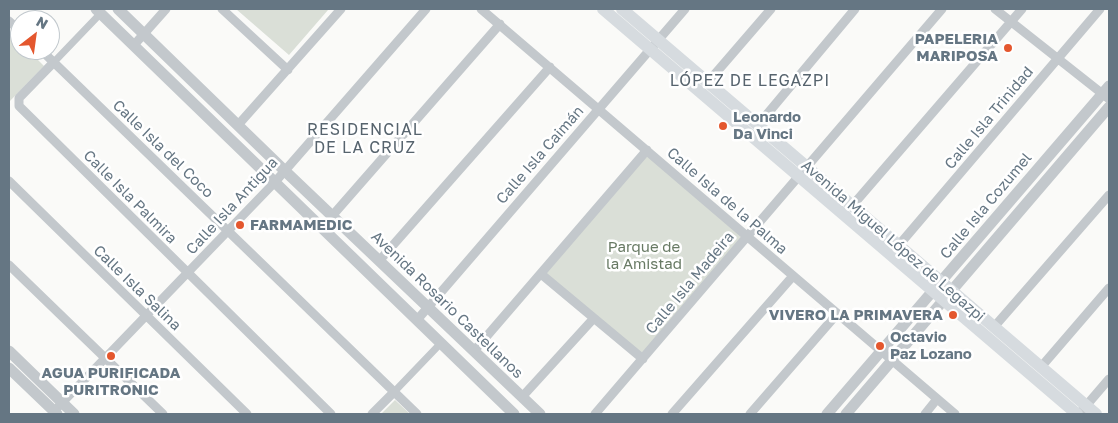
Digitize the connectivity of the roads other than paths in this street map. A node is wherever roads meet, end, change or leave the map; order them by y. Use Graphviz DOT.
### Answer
graph roads {
  1 [pos="118,9"];
  2 [pos="166,9"];
  3 [pos="222,9"];
  4 [pos="341,9"];
  5 [pos="426,9"];
  6 [pos="481,9"];
  7 [pos="603,9"];
  8 [pos="622,9"];
  9 [pos="685,9"];
  10 [pos="771,9"];
  11 [pos="855,9"];
  12 [pos="942,9"];
  13 [pos="995,9"];
  14 [pos="1022,9"];
  15 [pos="1100,9"];
  16 [pos="98,11"];
  17 [pos="1011,22"];
  18 [pos="500,24"];
  19 [pos="144,33"];
  20 [pos="654,44"];
  21 [pos="134,45"];
  22 [pos="1057,58"];
  23 [pos="54,62"];
  24 [pos="550,67"];
  25 [pos="288,70"];
  26 [pos="708,82"];
  27 [pos="1107,93"];
  28 [pos="1109,107"];
  29 [pos="599,109"];
  30 [pos="238,125"];
  31 [pos="758,125"];
  32 [pos="646,150"];
  33 [pos="284,171"];
  34 [pos="802,171"];
  35 [pos="9,181"];
  36 [pos="275,182"];
  37 [pos="1109,195"];
  38 [pos="852,206"];
  39 [pos="332,216"];
  40 [pos="229,231"];
  41 [pos="747,237"];
  42 [pos="899,246"];
  43 [pos="379,262"];
  44 [pos="9,265"];
  45 [pos="188,274"];
  46 [pos="541,274"];
  47 [pos="793,276"];
  48 [pos="937,287"];
  49 [pos="1109,288"];
  50 [pos="948,295"];
  51 [pos="427,307"];
  52 [pos="837,314"];
  53 [pos="146,316"];
  54 [pos="594,318"];
  55 [pos="417,320"];
  56 [pos="994,327"];
  57 [pos="441,344"];
  58 [pos="9,351"];
  59 [pos="474,352"];
  60 [pos="881,352"];
  61 [pos="105,358"];
  62 [pos="643,359"];
  63 [pos="892,361"];
  64 [pos="1041,367"];
  65 [pos="9,368"];
  66 [pos="1109,378"];
  67 [pos="394,392"];
  68 [pos="522,397"];
  69 [pos="937,399"];
  70 [pos="62,402"];
  71 [pos="1080,411"];
  72 [pos="507,412"];
  73 [pos="54,413"];
  74 [pos="74,414"];
  75 [pos="163,414"];
  76 [pos="247,414"];
  77 [pos="331,414"];
  78 [pos="372,414"];
  79 [pos="417,414"];
  80 [pos="540,414"];
  81 [pos="595,414"];
  82 [pos="672,414"];
  83 [pos="750,414"];
  84 [pos="827,414"];
  85 [pos="846,414"];
  86 [pos="925,414"];
  87 [pos="955,414"];
  88 [pos="1096,414"];
  1 -- 19 [label="street, Avenida Rosario Castellanos"];
  2 -- 19 [label="street"];
  3 -- 25 [label="street"];
  4 -- 25 [label="street"];
  5 -- 33 [label="street, Calle Isla Antigua"];
  6 -- 18 [label="street, Calle Isla de la Palma"];
  7 -- 20 [label="main road, Avenida Miguel López de Legazpi"];
  8 -- 20 [label="main road, Avenida Miguel López de Legazpi"];
  9 -- 20 [label="street, Calle Isla Caimán"];
  10 -- 26 [label="street"];
  11 -- 31 [label="street"];
  12 -- 34 [label="street, Calle Isla Madeira"];
  13 -- 17 [label="street"];
  14 -- 17 [label="street"];
  15 -- 22 [label="street, Calle Isla Trinidad"];
  16 -- 21 [label="street, Avenida Rosario Castellanos"];
  16 -- 23 [label="street"];
  17 -- 22 [label="street"];
  17 -- 38 [label="street"];
  18 -- 24 [label="street, Calle Isla de la Palma"];
  18 -- 39 [label="street"];
  19 -- 21 [label="street"];
  19 -- 30 [label="street, Avenida Rosario Castellanos"];
  20 -- 26 [label="main road, Avenida Miguel López de Legazpi"];
  20 -- 29 [label="street, Calle Isla Caimán"];
  20 -- 34 [label="main road, Avenida Miguel López de Legazpi"];
  21 -- 36 [label="street, Avenida Rosario Castellanos"];
  22 -- 27 [label="street"];
  22 -- 42 [label="street, Calle Isla Trinidad"];
  23 -- 40 [label="street, Calle Isla del Coco"];
  23 -- 45 [label="street, Calle Isla Palmira"];
  24 -- 29 [label="street, Calle Isla de la Palma"];
  24 -- 43 [label="street"];
  25 -- 30 [label="street"];
  26 -- 31 [label="main road, Avenida Miguel López de Legazpi"];
  27 -- 48 [label="street, Calle Isla Cozumel"];
  28 -- 50 [label="street, Calle Isla Cozumel"];
  29 -- 32 [label="street, Calle Isla de la Palma"];
  29 -- 51 [label="street, Calle Isla Caimán"];
  30 -- 33 [label="street, Avenida Rosario Castellanos"];
  31 -- 34 [label="main road, Avenida Miguel López de Legazpi"];
  32 -- 41 [label="street, Calle Isla de la Palma"];
  32 -- 46 [label="street"];
  33 -- 36 [label="street, Calle Isla Antigua"];
  33 -- 39 [label="street, Avenida Rosario Castellanos"];
  34 -- 38 [label="main road, Avenida Miguel López de Legazpi"];
  34 -- 41 [label="street, Calle Isla Madeira"];
  34 -- 48 [label="main road, Avenida Miguel López de Legazpi"];
  35 -- 53 [label="street, Calle Isla Salina"];
  36 -- 40 [label="street, Calle Isla Antigua"];
  36 -- 55 [label="street, Avenida Rosario Castellanos"];
  37 -- 56 [label="street"];
  38 -- 42 [label="main road, Avenida Miguel López de Legazpi"];
  39 -- 43 [label="street, Avenida Rosario Castellanos"];
  40 -- 45 [label="street, Calle Isla Antigua"];
  40 -- 67 [label="street, Calle Isla del Coco"];
  41 -- 47 [label="street, Calle Isla de la Palma"];
  41 -- 62 [label="street, Calle Isla Madeira"];
  42 -- 48 [label="main road, Avenida Miguel López de Legazpi"];
  43 -- 51 [label="street, Avenida Rosario Castellanos"];
  44 -- 61 [label="street"];
  45 -- 53 [label="street, Calle Isla Antigua"];
  45 -- 77 [label="street, Calle Isla Palmira"];
  46 -- 54 [label="street"];
  46 -- 59 [label="street"];
  47 -- 52 [label="street, Calle Isla de la Palma"];
  47 -- 82 [label="street"];
  48 -- 50 [label="main road, Avenida Miguel López de Legazpi"];
  48 -- 60 [label="street, Calle Isla Cozumel"];
  49 -- 64 [label="street"];
  50 -- 56 [label="main road, Avenida Miguel López de Legazpi"];
  50 -- 63 [label="street, Calle Isla Cozumel"];
  50 -- 71 [label="main road, Avenida Miguel López de Legazpi"];
  51 -- 55 [label="street, Calle Isla Caimán"];
  51 -- 59 [label="street, Avenida Rosario Castellanos"];
  52 -- 60 [label="street, Calle Isla de la Palma"];
  52 -- 83 [label="street"];
  53 -- 61 [label="street, Calle Isla Antigua"];
  53 -- 76 [label="street, Calle Isla Salina"];
  54 -- 62 [label="street"];
  54 -- 68 [label="street"];
  55 -- 57 [label="street, Avenida Rosario Castellanos"];
  56 -- 64 [label="main road, Avenida Miguel López de Legazpi"];
  57 -- 67 [label="street"];
  57 -- 72 [label="street, Avenida Rosario Castellanos"];
  58 -- 70 [label="street"];
  59 -- 68 [label="street, Avenida Rosario Castellanos"];
  60 -- 63 [label="street, Calle Isla de la Palma"];
  60 -- 84 [label="street, Calle Isla Cozumel"];
  61 -- 70 [label="street, Calle Isla Antigua"];
  61 -- 75 [label="street"];
  62 -- 81 [label="street, Calle Isla Madeira"];
  63 -- 69 [label="street, Calle Isla de la Palma"];
  63 -- 85 [label="street, Calle Isla Cozumel"];
  64 -- 71 [label="main road, Avenida Miguel López de Legazpi"];
  65 -- 73 [label="street"];
  66 -- 71 [label="street"];
  67 -- 78 [label="street"];
  67 -- 79 [label="street, Calle Isla del Coco"];
  68 -- 80 [label="street, Avenida Rosario Castellanos"];
  69 -- 86 [label="street"];
  69 -- 87 [label="street, Calle Isla de la Palma"];
  70 -- 73 [label="street, Calle Isla Antigua"];
  70 -- 74 [label="street"];
  71 -- 88 [label="main road, Avenida Miguel López de Legazpi"];
}
